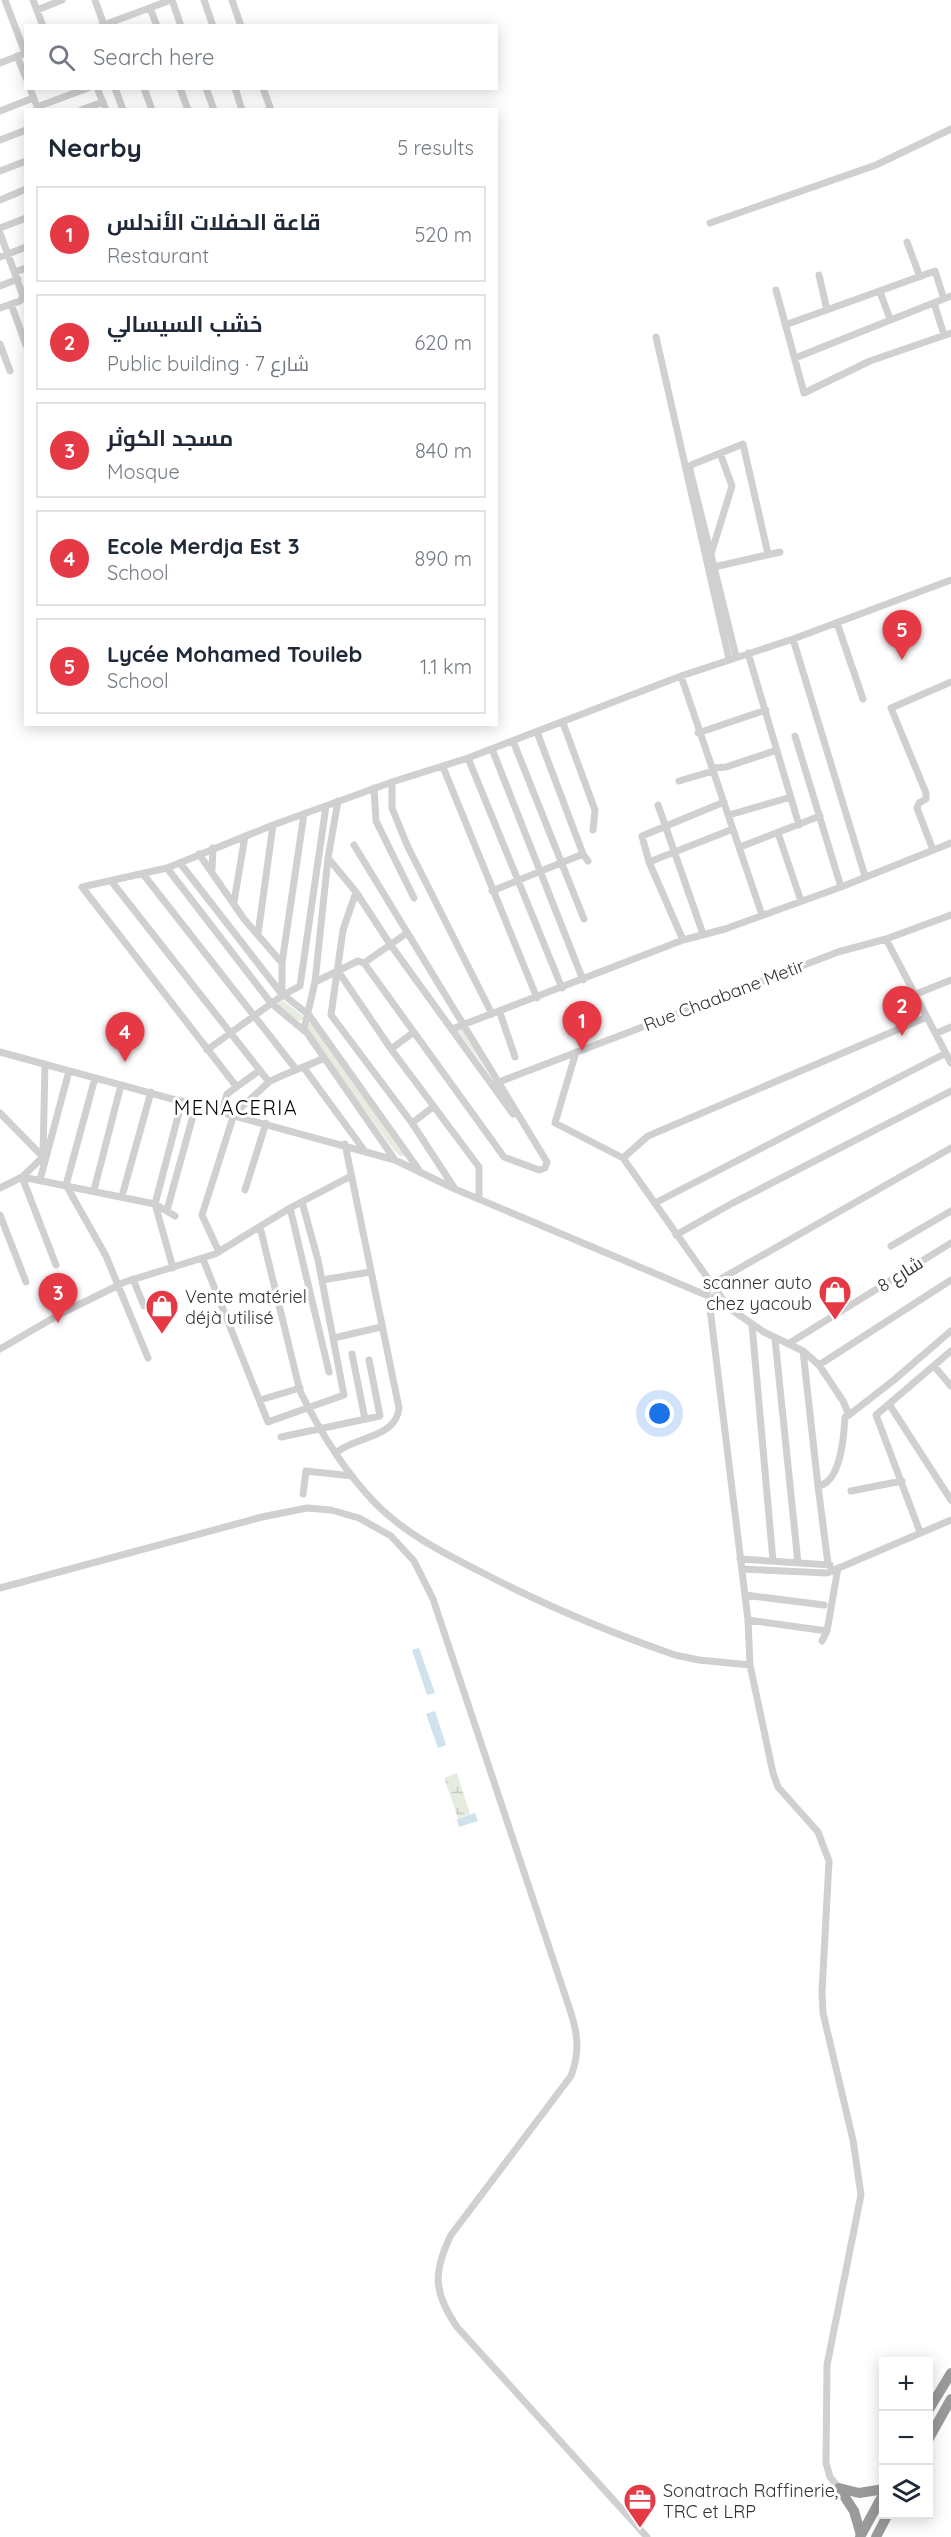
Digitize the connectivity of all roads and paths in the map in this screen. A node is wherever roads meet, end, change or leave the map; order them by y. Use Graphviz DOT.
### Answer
graph roads {
  1 [pos="5,0"];
  2 [pos="33,0"];
  3 [pos="62,0"];
  4 [pos="95,0"];
  5 [pos="171,0"];
  6 [pos="204,0"];
  7 [pos="232,0"];
  8 [pos="150,8"];
  9 [pos="37,9"];
  10 [pos="119,22"];
  11 [pos="42,24"];
  12 [pos="103,24"];
  13 [pos="156,24"];
  14 [pos="181,24"];
  15 [pos="212,24"];
  16 [pos="240,24"];
  17 [pos="24,50"];
  18 [pos="24,53"];
  19 [pos="17,56"];
  20 [pos="0,63"];
  21 [pos="24,73"];
  22 [pos="31,90"];
  23 [pos="83,90"];
  24 [pos="98,90"];
  25 [pos="116,90"];
  26 [pos="145,90"];
  27 [pos="181,90"];
  28 [pos="207,90"];
  29 [pos="236,90"];
  30 [pos="264,90"];
  31 [pos="33,98"];
  32 [pos="103,102"];
  33 [pos="38,108"];
  34 [pos="86,108"];
  35 [pos="105,108"];
  36 [pos="122,108"];
  37 [pos="151,108"];
  38 [pos="187,108"];
  39 [pos="213,108"];
  40 [pos="241,108"];
  41 [pos="270,108"];
  42 [pos="0,111"];
  43 [pos="951,129"];
  44 [pos="24,131"];
  45 [pos="0,140"];
  46 [pos="24,162"];
  47 [pos="0,171"];
  48 [pos="24,190"];
  49 [pos="0,200"];
  50 [pos="24,219"];
  51 [pos="710,223"];
  52 [pos="0,228"];
  53 [pos="0,233"];
  54 [pos="907,242"];
  55 [pos="24,248"];
  56 [pos="8,254"];
  57 [pos="0,257"];
  58 [pos="819,275"];
  59 [pos="920,277"];
  60 [pos="20,280"];
  61 [pos="0,286"];
  62 [pos="776,290"];
  63 [pos="880,292"];
  64 [pos="948,298"];
  65 [pos="934,303"];
  66 [pos="11,304"];
  67 [pos="0,308"];
  68 [pos="827,310"];
  69 [pos="890,319"];
  70 [pos="785,325"];
  71 [pos="947,334"];
  72 [pos="656,337"];
  73 [pos="24,340"];
  74 [pos="0,344"];
  75 [pos="795,358"];
  76 [pos="10,371"];
  77 [pos="720,453"];
  78 [pos="780,552"];
  79 [pos="711,554"];
  80 [pos="768,554"];
  81 [pos="714,567"];
  82 [pos="951,580"];
  83 [pos="837,623"];
  84 [pos="793,639"];
  85 [pos="748,652"];
  86 [pos="733,658"];
  87 [pos="681,676"];
  88 [pos="951,682"];
  89 [pos="863,699"];
  90 [pos="766,710"];
  91 [pos="563,723"];
  92 [pos="537,732"];
  93 [pos="698,733"];
  94 [pos="795,736"];
  95 [pos="513,741"];
  96 [pos="492,749"];
  97 [pos="777,750"];
  98 [pos="468,758"];
  99 [pos="442,767"];
  100 [pos="713,770"];
  101 [pos="679,781"];
  102 [pos="392,782"];
  103 [pos="374,788"];
  104 [pos="791,797"];
  105 [pos="338,801"];
  106 [pos="724,802"];
  107 [pos="658,805"];
  108 [pos="326,806"];
  109 [pos="304,814"];
  110 [pos="729,815"];
  111 [pos="820,816"];
  112 [pos="273,825"];
  113 [pos="666,825"];
  114 [pos="800,825"];
  115 [pos="733,829"];
  116 [pos="593,830"];
  117 [pos="778,833"];
  118 [pos="245,836"];
  119 [pos="951,843"];
  120 [pos="354,845"];
  121 [pos="740,847"];
  122 [pos="213,848"];
  123 [pos="933,850"];
  124 [pos="676,852"];
  125 [pos="199,854"];
  126 [pos="328,858"];
  127 [pos="649,862"];
  128 [pos="180,863"];
  129 [pos="562,863"];
  130 [pos="167,868"];
  131 [pos="212,869"];
  132 [pos="539,872"];
  133 [pos="143,874"];
  134 [pos="865,876"];
  135 [pos="517,881"];
  136 [pos="112,882"];
  137 [pos="841,886"];
  138 [pos="492,891"];
  139 [pos="356,892"];
  140 [pos="414,898"];
  141 [pos="801,901"];
  142 [pos="234,902"];
  143 [pos="762,915"];
  144 [pos="951,915"];
  145 [pos="584,919"];
  146 [pos="406,933"];
  147 [pos="258,934"];
  148 [pos="703,934"];
  149 [pos="886,939"];
  150 [pos="683,940"];
  151 [pos="390,944"];
  152 [pos="282,963"];
  153 [pos="364,963"];
  154 [pos="338,971"];
  155 [pos="583,980"];
  156 [pos="951,981"];
  157 [pos="315,982"];
  158 [pos="562,988"];
  159 [pos="283,994"];
  160 [pos="916,994"];
  161 [pos="537,998"];
  162 [pos="271,1003"];
  163 [pos="496,1014"];
  164 [pos="255,1015"];
  165 [pos="309,1015"];
  166 [pos="927,1017"];
  167 [pos="464,1025"];
  168 [pos="951,1027"];
  169 [pos="304,1029"];
  170 [pos="452,1029"];
  171 [pos="414,1032"];
  172 [pos="230,1033"];
  173 [pos="937,1033"];
  174 [pos="391,1049"];
  175 [pos="207,1050"];
  176 [pos="0,1052"];
  177 [pos="576,1052"];
  178 [pos="946,1053"];
  179 [pos="515,1057"];
  180 [pos="324,1058"];
  181 [pos="951,1063"];
  182 [pos="45,1064"];
  183 [pos="295,1068"];
  184 [pos="304,1068"];
  185 [pos="260,1070"];
  186 [pos="69,1071"];
  187 [pos="94,1078"];
  188 [pos="269,1082"];
  189 [pos="499,1082"];
  190 [pos="121,1085"];
  191 [pos="236,1086"];
  192 [pos="951,1090"];
  193 [pos="151,1092"];
  194 [pos="182,1101"];
  195 [pos="196,1105"];
  196 [pos="433,1107"];
  197 [pos="222,1111"];
  198 [pos="0,1113"];
  199 [pos="234,1114"];
  200 [pos="266,1123"];
  201 [pos="412,1123"];
  202 [pos="526,1131"];
  203 [pos="345,1144"];
  204 [pos="951,1148"];
  205 [pos="364,1150"];
  206 [pos="43,1157"];
  207 [pos="623,1158"];
  208 [pos="395,1160"];
  209 [pos="420,1172"];
  210 [pos="22,1176"];
  211 [pos="351,1176"];
  212 [pos="40,1180"];
  213 [pos="66,1185"];
  214 [pos="0,1188"];
  215 [pos="455,1189"];
  216 [pos="94,1190"];
  217 [pos="245,1190"];
  218 [pos="122,1196"];
  219 [pos="479,1198"];
  220 [pos="302,1202"];
  221 [pos="655,1203"];
  222 [pos="155,1204"];
  223 [pos="290,1208"];
  224 [pos="167,1210"];
  225 [pos="951,1211"];
  226 [pos="0,1215"];
  227 [pos="175,1216"];
  228 [pos="260,1227"];
  229 [pos="676,1235"];
  230 [pos="951,1242"];
  231 [pos="891,1246"];
  232 [pos="219,1252"];
  233 [pos="203,1259"];
  234 [pos="56,1265"];
  235 [pos="173,1268"];
  236 [pos="370,1272"];
  237 [pos="133,1279"];
  238 [pos="322,1280"];
  239 [pos="951,1280"];
  240 [pos="26,1282"];
  241 [pos="710,1285"];
  242 [pos="118,1286"];
  243 [pos="709,1296"];
  244 [pos="144,1306"];
  245 [pos="734,1313"];
  246 [pos="752,1325"];
  247 [pos="381,1327"];
  248 [pos="951,1331"];
  249 [pos="334,1338"];
  250 [pos="775,1339"];
  251 [pos="788,1344"];
  252 [pos="0,1349"];
  253 [pos="803,1351"];
  254 [pos="951,1351"];
  255 [pos="352,1354"];
  256 [pos="148,1358"];
  257 [pos="369,1360"];
  258 [pos="819,1365"];
  259 [pos="934,1366"];
  260 [pos="328,1372"];
  261 [pos="951,1386"];
  262 [pos="300,1388"];
  263 [pos="260,1400"];
  264 [pos="889,1404"];
  265 [pos="308,1407"];
  266 [pos="849,1415"];
  267 [pos="365,1419"];
  268 [pos="320,1428"];
  269 [pos="281,1437"];
  270 [pos="337,1452"];
  271 [pos="352,1476"];
  272 [pos="902,1481"];
  273 [pos="818,1486"];
  274 [pos="851,1491"];
  275 [pos="303,1494"];
  276 [pos="951,1500"];
  277 [pos="951,1520"];
  278 [pos="920,1532"];
  279 [pos="740,1559"];
  280 [pos="773,1561"];
  281 [pos="798,1563"];
  282 [pos="828,1564"];
  283 [pos="838,1568"];
  284 [pos="742,1569"];
  285 [pos="0,1588"];
  286 [pos="745,1595"];
  287 [pos="824,1605"];
  288 [pos="748,1620"];
  289 [pos="827,1631"];
  290 [pos="822,1641"];
  291 [pos="750,1665"];
  292 [pos="951,2373"];
  293 [pos="951,2399"];
  294 [pos="933,2403"];
  295 [pos="933,2431"];
  296 [pos="839,2488"];
  297 [pos="879,2490"];
  298 [pos="879,2502"];
  299 [pos="887,2519"];
  300 [pos="889,2519"];
  301 [pos="860,2536"];
  302 [pos="647,2537"];
  303 [pos="876,2537"];
  304 [pos="885,2537"];
  1 -- 17 [label="street"];
  2 -- 9 [label="street"];
  3 -- 9 [label="street"];
  4 -- 12 [label="street"];
  5 -- 8 [label="street"];
  5 -- 14 [label="street"];
  6 -- 15 [label="street"];
  7 -- 16 [label="street"];
  8 -- 10 [label="street"];
  8 -- 13 [label="street"];
  9 -- 11 [label="street"];
  18 -- 19 [label="street"];
  19 -- 20 [label="street"];
  19 -- 21 [label="street"];
  22 -- 31 [label="street"];
  23 -- 33 [label="street"];
  24 -- 32 [label="street"];
  25 -- 36 [label="street"];
  26 -- 37 [label="street"];
  27 -- 38 [label="street"];
  28 -- 39 [label="street"];
  29 -- 40 [label="street"];
  30 -- 41 [label="street"];
  31 -- 33 [label="street"];
  31 -- 42 [label="street"];
  32 -- 34 [label="street"];
  32 -- 35 [label="street"];
  43 -- 51 [label="street"];
  44 -- 45 [label="street"];
  46 -- 47 [label="street"];
  48 -- 49 [label="street"];
  50 -- 52 [label="street"];
  53 -- 56 [label="street"];
  54 -- 59 [label="street"];
  55 -- 56 [label="street"];
  56 -- 57 [label="street"];
  56 -- 60 [label="street"];
  58 -- 68 [label="street"];
  59 -- 63 [label="street"];
  59 -- 64 [label="street"];
  60 -- 61 [label="street"];
  60 -- 66 [label="street"];
  62 -- 70 [label="street"];
  63 -- 68 [label="street"];
  63 -- 69 [label="street"];
  64 -- 65 [label="street"];
  65 -- 69 [label="street"];
  65 -- 71 [label="street"];
  66 -- 67 [label="street"];
  66 -- 73 [label="street"];
  68 -- 70 [label="street"];
  69 -- 75 [label="street"];
  70 -- 75 [label="street"];
  71 -- 75 [label="street"];
  72 -- 86 [label="street"];
  74 -- 76 [label="street"];
  77 -- 79 [label="street"];
  77 -- 79 [label="street"];
  77 -- 80 [label="street"];
  78 -- 80 [label="street"];
  79 -- 81 [label="street"];
  80 -- 81 [label="street"];
  81 -- 86 [label="street"];
  82 -- 83 [label="street"];
  83 -- 84 [label="street"];
  83 -- 89 [label="street"];
  84 -- 85 [label="street"];
  84 -- 134 [label="street"];
  85 -- 86 [label="street"];
  85 -- 90 [label="street"];
  86 -- 87 [label="street"];
  87 -- 91 [label="street"];
  87 -- 93 [label="street"];
  88 -- 123 [label="street"];
  90 -- 93 [label="street"];
  90 -- 97 [label="street"];
  91 -- 92 [label="street"];
  91 -- 116 [label="street"];
  92 -- 95 [label="street"];
  92 -- 129 [label="street"];
  93 -- 100 [label="street"];
  94 -- 111 [label="street"];
  95 -- 96 [label="street"];
  95 -- 129 [label="street"];
  96 -- 98 [label="street"];
  96 -- 132 [label="street"];
  97 -- 100 [label="street"];
  97 -- 104 [label="street"];
  98 -- 99 [label="street"];
  98 -- 135 [label="street"];
  99 -- 102 [label="street"];
  99 -- 138 [label="street"];
  100 -- 101 [label="street"];
  100 -- 106 [label="street"];
  102 -- 103 [label="street"];
  102 -- 163 [label="street"];
  103 -- 105 [label="street"];
  103 -- 140 [label="street"];
  104 -- 110 [label="street"];
  104 -- 114 [label="street"];
  105 -- 108 [label="street"];
  105 -- 126 [label="street"];
  106 -- 110 [label="street"];
  106 -- 113 [label="street"];
  107 -- 113 [label="street"];
  108 -- 109 [label="street"];
  108 -- 159 [label="street"];
  109 -- 112 [label="street"];
  109 -- 152 [label="street"];
  110 -- 115 [label="street"];
  111 -- 114 [label="street"];
  111 -- 137 [label="street"];
  112 -- 118 [label="street"];
  112 -- 147 [label="street"];
  113 -- 124 [label="street"];
  113 -- 127 [label="street"];
  114 -- 117 [label="street"];
  115 -- 121 [label="street"];
  115 -- 124 [label="street"];
  117 -- 121 [label="street"];
  117 -- 141 [label="street"];
  118 -- 122 [label="street"];
  118 -- 142 [label="street"];
  119 -- 123 [label="street"];
  120 -- 146 [label="street"];
  121 -- 143 [label="street"];
  122 -- 125 [label="street"];
  122 -- 131 [label="street"];
  123 -- 134 [label="street"];
  124 -- 127 [label="street"];
  124 -- 148 [label="street"];
  125 -- 128 [label="street"];
  125 -- 131 [label="street"];
  126 -- 139 [label="street"];
  126 -- 157 [label="street"];
  127 -- 150 [label="street"];
  128 -- 130 [label="street"];
  128 -- 159 [label="street"];
  129 -- 132 [label="street"];
  129 -- 145 [label="street"];
  130 -- 133 [label="street"];
  130 -- 162 [label="street"];
  131 -- 142 [label="street"];
  132 -- 135 [label="street"];
  132 -- 155 [label="street"];
  133 -- 136 [label="street"];
  133 -- 164 [label="street"];
  134 -- 137 [label="street"];
  135 -- 138 [label="street"];
  135 -- 158 [label="street"];
  136 -- 172 [label="street"];
  136 -- 175 [label="street"];
  137 -- 141 [label="street"];
  138 -- 161 [label="street"];
  139 -- 151 [label="street"];
  139 -- 154 [label="street"];
  141 -- 143 [label="street"];
  142 -- 147 [label="street"];
  143 -- 148 [label="street"];
  144 -- 149 [label="street, Rue Chaabane Metir"];
  146 -- 151 [label="street"];
  146 -- 167 [label="street"];
  147 -- 152 [label="street"];
  148 -- 150 [label="street"];
  149 -- 160 [label="street"];
  149 -- 177 [label="street, Rue Chaabane Metir"];
  150 -- 155 [label="street"];
  151 -- 153 [label="street"];
  151 -- 170 [label="street"];
  152 -- 159 [label="street"];
  153 -- 154 [label="street"];
  153 -- 171 [label="street"];
  154 -- 157 [label="street"];
  154 -- 174 [label="street"];
  154 -- 201 [label="street"];
  155 -- 158 [label="street"];
  156 -- 160 [label="street"];
  157 -- 165 [label="street"];
  158 -- 161 [label="street"];
  159 -- 162 [label="street"];
  159 -- 165 [label="street"];
  160 -- 166 [label="street"];
  161 -- 163 [label="street"];
  162 -- 164 [label="street"];
  162 -- 169 [label="street"];
  163 -- 167 [label="street"];
  163 -- 179 [label="street"];
  164 -- 172 [label="street"];
  164 -- 183 [label="street"];
  165 -- 169 [label="street"];
  165 -- 209 [label="street"];
  166 -- 173 [label="street"];
  166 -- 207 [label="street"];
  167 -- 170 [label="street"];
  167 -- 189 [label="street"];
  168 -- 173 [label="street"];
  169 -- 180 [label="street"];
  170 -- 202 [label="street"];
  171 -- 174 [label="street"];
  171 -- 202 [label="street"];
  172 -- 175 [label="street"];
  172 -- 185 [label="street"];
  173 -- 178 [label="street"];
  174 -- 196 [label="street"];
  175 -- 191 [label="street"];
  176 -- 182 [label="street"];
  177 -- 189 [label="street, Rue Chaabane Metir"];
  177 -- 207 [label="street"];
  178 -- 181 [label="street"];
  178 -- 221 [label="street"];
  180 -- 184 [label="street"];
  180 -- 208 [label="street"];
  182 -- 186 [label="street"];
  182 -- 206 [label="street"];
  183 -- 184 [label="street"];
  183 -- 188 [label="street"];
  184 -- 205 [label="street"];
  185 -- 188 [label="street"];
  185 -- 191 [label="street"];
  186 -- 187 [label="street"];
  186 -- 212 [label="street"];
  187 -- 190 [label="street"];
  187 -- 213 [label="street"];
  188 -- 199 [label="street"];
  189 -- 202 [label="street"];
  190 -- 193 [label="street"];
  190 -- 216 [label="street"];
  191 -- 197 [label="street"];
  192 -- 229 [label="street"];
  193 -- 194 [label="street"];
  193 -- 218 [label="street"];
  194 -- 195 [label="street"];
  194 -- 222 [label="street"];
  195 -- 197 [label="street"];
  195 -- 224 [label="street"];
  196 -- 201 [label="street"];
  196 -- 219 [label="street"];
  197 -- 199 [label="street"];
  198 -- 206 [label="street"];
  199 -- 200 [label="street"];
  199 -- 232 [label="street"];
  200 -- 203 [label="street"];
  200 -- 217 [label="street"];
  201 -- 215 [label="street"];
  203 -- 205 [label="street"];
  203 -- 211 [label="street"];
  204 -- 241 [label="street"];
  205 -- 208 [label="street"];
  206 -- 210 [label="street"];
  207 -- 221 [label="street"];
  208 -- 209 [label="street"];
  209 -- 215 [label="street"];
  210 -- 212 [label="street"];
  210 -- 214 [label="street"];
  210 -- 234 [label="street"];
  211 -- 220 [label="street"];
  211 -- 236 [label="street"];
  212 -- 213 [label="street"];
  213 -- 216 [label="street"];
  213 -- 242 [label="street"];
  215 -- 219 [label="street"];
  216 -- 218 [label="street"];
  218 -- 222 [label="street"];
  219 -- 243 [label="street"];
  220 -- 223 [label="street"];
  220 -- 238 [label="street"];
  221 -- 229 [label="street"];
  222 -- 224 [label="street"];
  222 -- 235 [label="street"];
  223 -- 228 [label="street"];
  223 -- 260 [label="street"];
  224 -- 227 [label="street"];
  225 -- 231 [label="street"];
  226 -- 240 [label="street"];
  228 -- 232 [label="street"];
  228 -- 262 [label="street"];
  229 -- 241 [label="street"];
  230 -- 251 [label="street, شارع 8"];
  232 -- 233 [label="street"];
  233 -- 235 [label="street"];
  233 -- 263 [label="street"];
  235 -- 237 [label="street"];
  236 -- 238 [label="street"];
  236 -- 247 [label="street"];
  237 -- 242 [label="street"];
  237 -- 244 [label="street"];
  238 -- 249 [label="street"];
  239 -- 258 [label="street"];
  241 -- 243 [label="street"];
  241 -- 245 [label="street"];
  242 -- 252 [label="street"];
  242 -- 256 [label="street"];
  243 -- 245 [label="street"];
  243 -- 279 [label="street"];
  245 -- 246 [label="street"];
  246 -- 250 [label="street"];
  246 -- 280 [label="street"];
  247 -- 249 [label="street"];
  247 -- 270 [label="street"];
  248 -- 266 [label="street"];
  249 -- 265 [label="street"];
  250 -- 251 [label="street"];
  250 -- 281 [label="street"];
  251 -- 253 [label="street"];
  253 -- 258 [label="street"];
  253 -- 273 [label="street"];
  254 -- 259 [label="street"];
  255 -- 267 [label="street"];
  257 -- 267 [label="street"];
  258 -- 266 [label="street"];
  259 -- 261 [label="street"];
  259 -- 264 [label="street"];
  262 -- 263 [label="street"];
  262 -- 265 [label="street"];
  263 -- 265 [label="street"];
  264 -- 272 [label="street"];
  264 -- 276 [label="street"];
  265 -- 268 [label="street"];
  266 -- 273 [label="street"];
  267 -- 268 [label="street"];
  268 -- 269 [label="street"];
  268 -- 270 [label="street"];
  270 -- 271 [label="street"];
  271 -- 275 [label="street"];
  271 -- 291 [label="street"];
  272 -- 274 [label="street"];
  272 -- 278 [label="street"];
  273 -- 282 [label="street"];
  277 -- 278 [label="street"];
  278 -- 283 [label="street"];
  279 -- 280 [label="street"];
  279 -- 284 [label="street"];
  280 -- 281 [label="street"];
  281 -- 282 [label="street"];
  282 -- 283 [label="street"];
  283 -- 284 [label="street"];
  283 -- 289 [label="street"];
  284 -- 286 [label="street"];
  285 -- 302 [label="street"];
  286 -- 287 [label="street"];
  286 -- 288 [label="street"];
  288 -- 289 [label="street"];
  288 -- 291 [label="street"];
  289 -- 290 [label="street"];
  291 -- 296 [label="street"];
  292 -- 294 [label="highway"];
  293 -- 295 [label="highway"];
  296 -- 297 [label="highway"];
  296 -- 301 [label="highway"];
  298 -- 301 [label="highway"];
  299 -- 303 [label="highway"];
  300 -- 304 [label="highway"];
}
